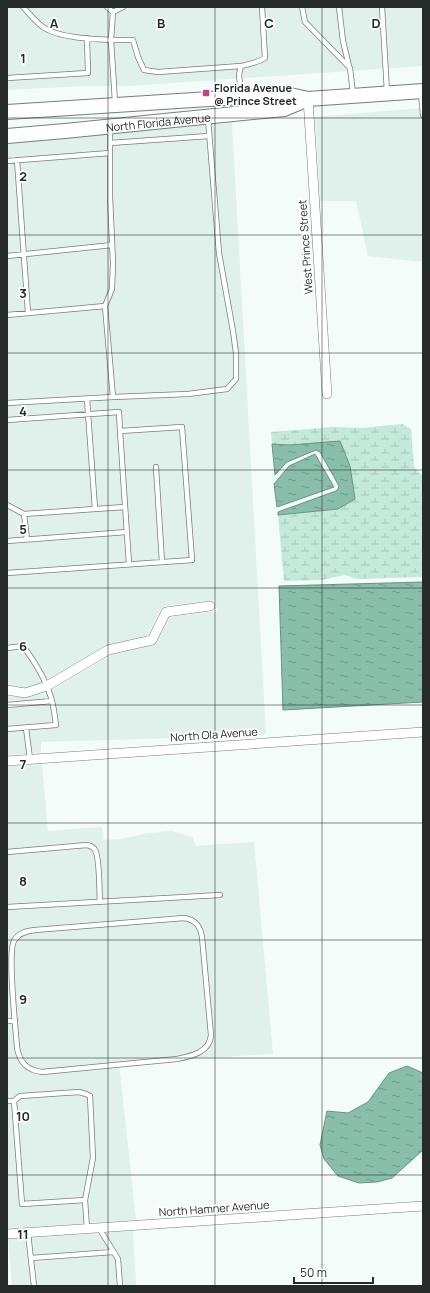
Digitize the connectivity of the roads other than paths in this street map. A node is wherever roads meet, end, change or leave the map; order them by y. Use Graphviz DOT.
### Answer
graph roads {
  1 [pos="23,7"];
  2 [pos="107,7"];
  3 [pos="123,7"];
  4 [pos="262,7"];
  5 [pos="302,7"];
  6 [pos="339,7"];
  7 [pos="382,7"];
  8 [pos="113,12"];
  9 [pos="87,38"];
  10 [pos="110,40"];
  11 [pos="240,66"];
  12 [pos="350,68"];
  13 [pos="7,78"];
  14 [pos="422,91"];
  15 [pos="387,94"];
  16 [pos="353,96"];
  17 [pos="241,97"];
  18 [pos="308,99"];
  19 [pos="115,106"];
  20 [pos="7,112"];
  21 [pos="423,115"];
  22 [pos="208,117"];
  23 [pos="110,127"];
  24 [pos="7,136"];
  25 [pos="209,136"];
  26 [pos="110,143"];
  27 [pos="110,153"];
  28 [pos="17,160"];
  29 [pos="7,161"];
  30 [pos="112,245"];
  31 [pos="24,254"];
  32 [pos="7,256"];
  33 [pos="105,306"];
  34 [pos="28,313"];
  35 [pos="7,315"];
  36 [pos="327,394"];
  37 [pos="113,397"];
  38 [pos="87,399"];
  39 [pos="7,403"];
  40 [pos="88,414"];
  41 [pos="7,420"];
  42 [pos="120,431"];
  43 [pos="156,467"];
  44 [pos="7,505"];
  45 [pos="125,507"];
  46 [pos="95,509"];
  47 [pos="24,514"];
  48 [pos="127,532"];
  49 [pos="27,539"];
  50 [pos="7,541"];
  51 [pos="162,562"];
  52 [pos="129,564"];
  53 [pos="7,573"];
  54 [pos="210,606"];
  55 [pos="7,648"];
  56 [pos="47,686"];
  57 [pos="7,690"];
  58 [pos="52,701"];
  59 [pos="7,705"];
  60 [pos="26,728"];
  61 [pos="7,729"];
  62 [pos="423,732"];
  63 [pos="30,759"];
  64 [pos="7,761"];
  65 [pos="7,852"];
  66 [pos="220,895"];
  67 [pos="100,902"];
  68 [pos="7,907"];
  69 [pos="7,985"];
  70 [pos="13,985"];
  71 [pos="7,1021"];
  72 [pos="15,1021"];
  73 [pos="7,1101"];
  74 [pos="14,1101"];
  75 [pos="85,1200"];
  76 [pos="423,1206"];
  77 [pos="99,1228"];
  78 [pos="87,1229"];
  79 [pos="28,1233"];
  80 [pos="7,1234"];
  81 [pos="113,1252"];
  82 [pos="31,1258"];
  83 [pos="34,1286"];
  84 [pos="120,1286"];
  1 -- 9 [label="lane"];
  2 -- 8 [label="lane"];
  3 -- 8 [label="lane"];
  4 -- 11 [label="lane"];
  5 -- 12 [label="lane"];
  6 -- 12 [label="lane"];
  7 -- 15 [label="lane"];
  8 -- 10 [label="lane"];
  9 -- 10 [label="lane"];
  9 -- 13 [label="lane"];
  10 -- 11 [label="lane"];
  10 -- 19 [label="lane"];
  11 -- 17 [label="lane"];
  12 -- 16 [label="lane"];
  14 -- 15 [label="main road, North Florida Avenue"];
  14 -- 21 [label="lane"];
  15 -- 16 [label="main road, North Florida Avenue"];
  16 -- 18 [label="main road, North Florida Avenue"];
  17 -- 18 [label="main road, North Florida Avenue"];
  17 -- 19 [label="main road, North Florida Avenue"];
  18 -- 22 [label="main road, North Florida Avenue"];
  18 -- 36 [label="street, West Prince Street"];
  19 -- 20 [label="main road, North Florida Avenue"];
  22 -- 23 [label="main road, North Florida Avenue"];
  22 -- 25 [label="lane"];
  23 -- 24 [label="main road, North Florida Avenue"];
  23 -- 26 [label="lane"];
  25 -- 26 [label="lane"];
  25 -- 37 [label="lane"];
  26 -- 27 [label="lane"];
  27 -- 28 [label="lane"];
  27 -- 30 [label="lane"];
  28 -- 29 [label="lane"];
  28 -- 31 [label="lane"];
  30 -- 31 [label="lane"];
  30 -- 33 [label="lane"];
  31 -- 32 [label="lane"];
  31 -- 34 [label="lane"];
  33 -- 34 [label="lane"];
  33 -- 37 [label="lane"];
  34 -- 35 [label="lane"];
  37 -- 38 [label="lane"];
  38 -- 39 [label="lane"];
  38 -- 40 [label="lane"];
  40 -- 41 [label="lane"];
  40 -- 42 [label="lane"];
  40 -- 46 [label="lane"];
  42 -- 45 [label="lane"];
  42 -- 51 [label="lane"];
  43 -- 51 [label="lane"];
  44 -- 47 [label="lane"];
  45 -- 46 [label="lane"];
  45 -- 48 [label="lane"];
  46 -- 47 [label="lane"];
  47 -- 49 [label="lane"];
  48 -- 49 [label="lane"];
  48 -- 52 [label="lane"];
  49 -- 50 [label="lane"];
  51 -- 52 [label="lane"];
  52 -- 53 [label="lane"];
  54 -- 56 [label="street"];
  55 -- 56 [label="lane"];
  56 -- 57 [label="street"];
  56 -- 58 [label="lane"];
  58 -- 59 [label="lane"];
  58 -- 60 [label="lane"];
  60 -- 61 [label="lane"];
  60 -- 63 [label="lane"];
  62 -- 63 [label="street, North Ola Avenue"];
  63 -- 64 [label="street, North Ola Avenue"];
  65 -- 67 [label="lane"];
  66 -- 67 [label="lane"];
  67 -- 68 [label="lane"];
  69 -- 70 [label="lane"];
  70 -- 72 [label="lane"];
  70 -- 72 [label="lane"];
  71 -- 72 [label="lane"];
  73 -- 74 [label="lane"];
  74 -- 75 [label="lane"];
  74 -- 75 [label="lane"];
  75 -- 78 [label="lane"];
  76 -- 77 [label="street, North Hamner Avenue"];
  77 -- 78 [label="street, North Hamner Avenue"];
  77 -- 81 [label="lane"];
  78 -- 79 [label="street, North Hamner Avenue"];
  79 -- 80 [label="street, North Hamner Avenue"];
  79 -- 82 [label="lane"];
  81 -- 82 [label="lane"];
  81 -- 84 [label="lane"];
  82 -- 83 [label="lane"];
}
